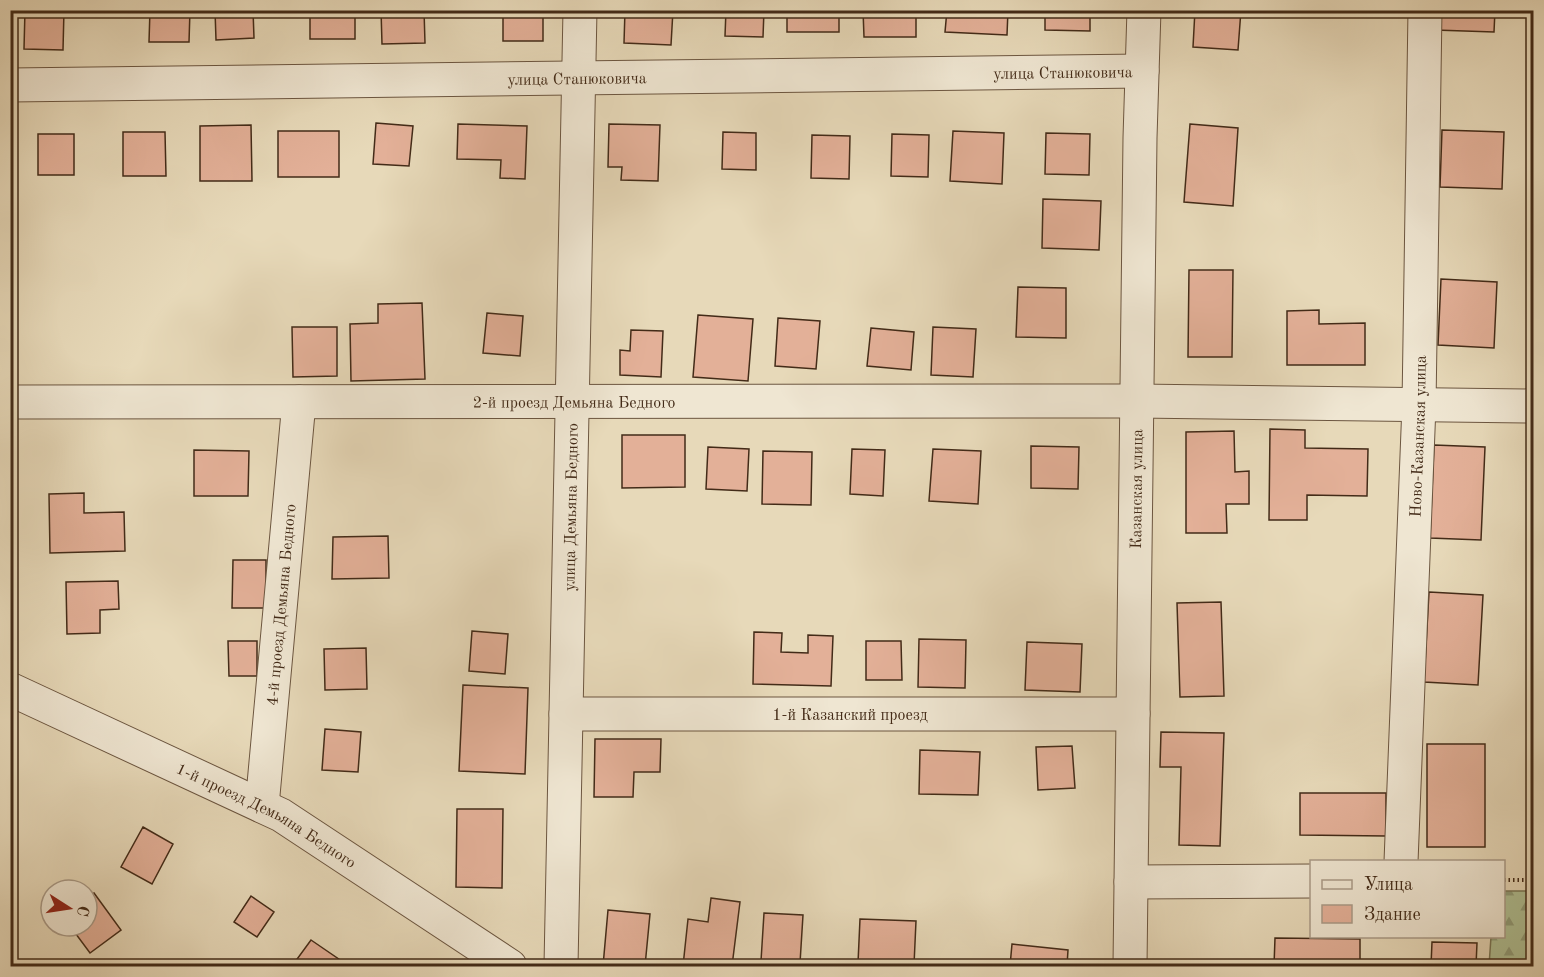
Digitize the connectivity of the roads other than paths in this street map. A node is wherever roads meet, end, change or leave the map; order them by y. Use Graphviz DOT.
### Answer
graph roads {
  1 [pos="580,10"];
  2 [pos="1144,10"];
  3 [pos="1425,10"];
  4 [pos="1142,71"];
  5 [pos="579,78"];
  6 [pos="10,85"];
  7 [pos="572,401"];
  8 [pos="1137,401"];
  9 [pos="10,402"];
  10 [pos="299,402"];
  11 [pos="1419,405"];
  12 [pos="1533,406"];
  13 [pos="10,689"];
  14 [pos="566,714"];
  15 [pos="1133,714"];
  16 [pos="261,806"];
  17 [pos="1401,860"];
  18 [pos="1310,881"];
  19 [pos="1131,882"];
  20 [pos="510,966"];
  21 [pos="561,966"];
  22 [pos="1130,966"];
  1 -- 5 [label="street, улица Демьяна Бедного"];
  2 -- 4 [label="street, Казанская улица"];
  3 -- 11 [label="street, Ново-Казанская улица"];
  4 -- 5 [label="street, улица Станюковича"];
  4 -- 8 [label="street, Казанская улица"];
  5 -- 6 [label="street, улица Станюковича"];
  5 -- 7 [label="street, улица Демьяна Бедного"];
  7 -- 8 [label="street, 2-й проезд Демьяна Бедного"];
  7 -- 10 [label="street, 2-й проезд Демьяна Бедного"];
  7 -- 14 [label="street, улица Демьяна Бедного"];
  8 -- 11 [label="street, 2-й проезд Демьяна Бедного"];
  8 -- 15 [label="street, Казанская улица"];
  9 -- 10 [label="street, 2-й проезд Демьяна Бедного"];
  10 -- 16 [label="street, 4-й проезд Демьяна Бедного"];
  11 -- 12 [label="street, 2-й проезд Демьяна Бедного"];
  11 -- 17 [label="street, Ново-Казанская улица"];
  13 -- 16 [label="street, 1-й проезд Демьяна Бедного"];
  14 -- 15 [label="street, 1-й Казанский проезд"];
  14 -- 21 [label="street, улица Демьяна Бедного"];
  15 -- 19 [label="street, Казанская улица"];
  16 -- 20 [label="street, 1-й проезд Демьяна Бедного"];
  18 -- 19 [label="street"];
  19 -- 22 [label="street, Казанская улица"];
}
